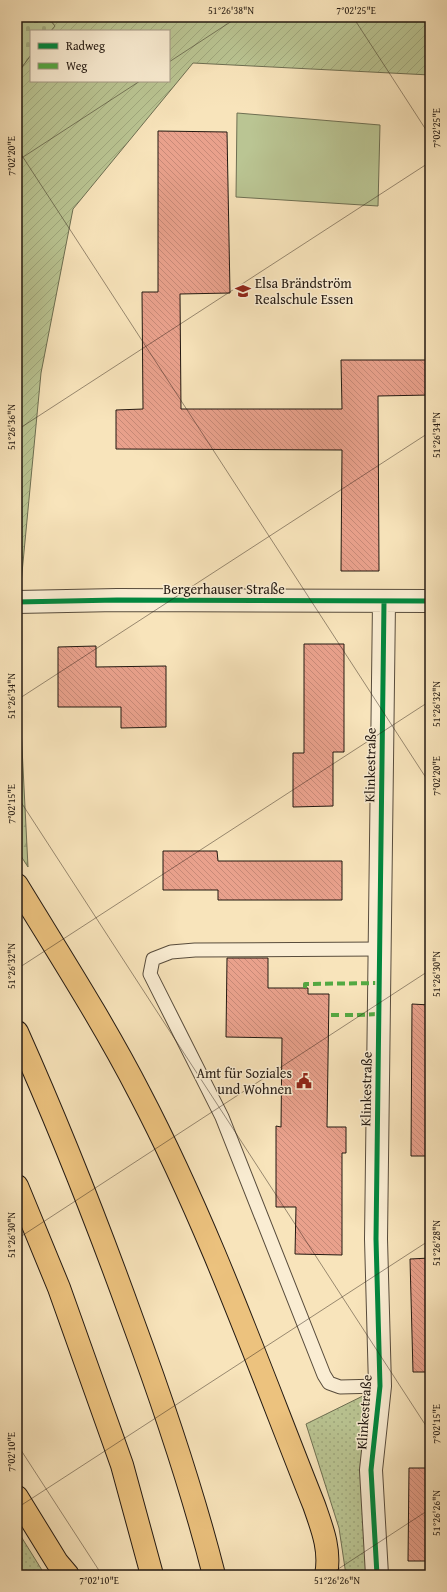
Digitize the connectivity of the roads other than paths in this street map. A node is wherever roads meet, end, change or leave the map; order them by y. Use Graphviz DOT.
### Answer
graph roads {
  1 [pos="430,601"];
  2 [pos="17,602"];
  3 [pos="384,602"];
  4 [pos="17,885"];
  5 [pos="379,949"];
  6 [pos="17,1032"];
  7 [pos="17,1186"];
  8 [pos="380,1386"];
  9 [pos="17,1497"];
  10 [pos="327,1573"];
  11 [pos="68,1575"];
  12 [pos="152,1575"];
  13 [pos="214,1575"];
  14 [pos="377,1575"];
  1 -- 3 [label="street, Bergerhauser Straße"];
  2 -- 3 [label="street, Bergerhauser Straße"];
  3 -- 5 [label="street, Klinkestraße"];
  4 -- 10 [label="highway"];
  5 -- 8 [label="street, Klinkestraße"];
  5 -- 8 [label="lane"];
  6 -- 13 [label="highway"];
  7 -- 12 [label="highway"];
  8 -- 14 [label="street, Klinkestraße"];
  9 -- 11 [label="highway"];
}
